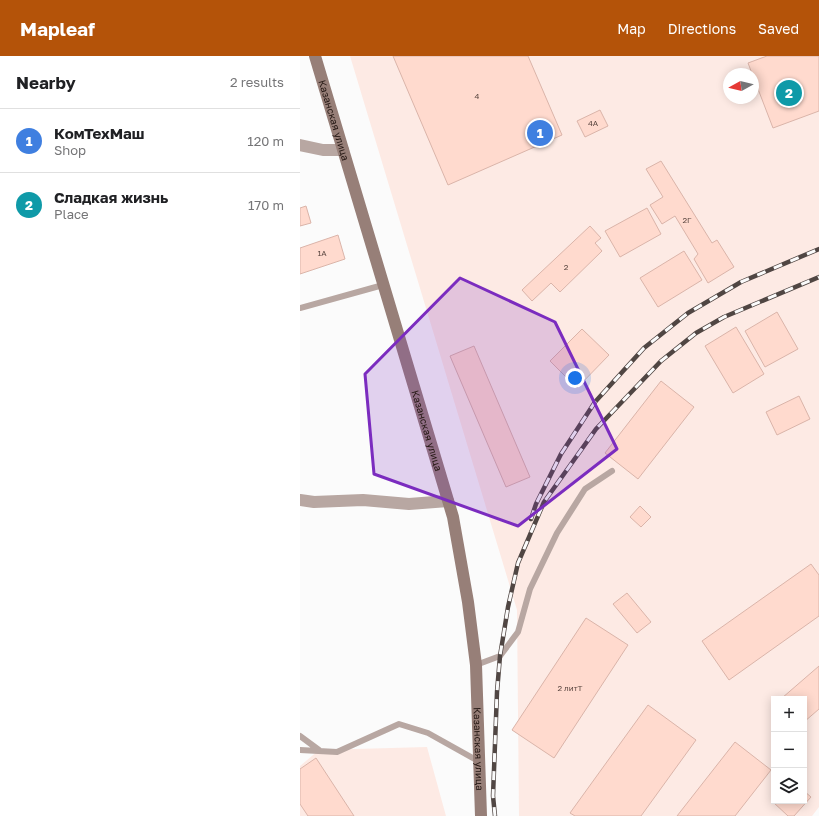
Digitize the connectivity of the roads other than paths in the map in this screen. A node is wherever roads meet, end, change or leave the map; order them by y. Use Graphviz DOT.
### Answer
graph roads {
  1 [pos="315,56"];
  2 [pos="300,145"];
  3 [pos="343,150"];
  4 [pos="383,285"];
  5 [pos="300,308"];
  6 [pos="612,470"];
  7 [pos="300,500"];
  8 [pos="448,501"];
  9 [pos="476,665"];
  10 [pos="300,736"];
  11 [pos="300,750"];
  12 [pos="319,750"];
  13 [pos="480,762"];
  14 [pos="481,816"];
  1 -- 3 [label="main road, Казанская улица"];
  2 -- 3 [label="street"];
  3 -- 4 [label="main road, Казанская улица"];
  4 -- 5 [label="lane"];
  4 -- 8 [label="main road, Казанская улица"];
  6 -- 9 [label="lane"];
  7 -- 8 [label="street"];
  8 -- 9 [label="main road, Казанская улица"];
  9 -- 13 [label="main road, Казанская улица"];
  10 -- 12 [label="lane"];
  11 -- 12 [label="lane"];
  12 -- 13 [label="lane"];
  13 -- 14 [label="main road, Казанская улица"];
}
